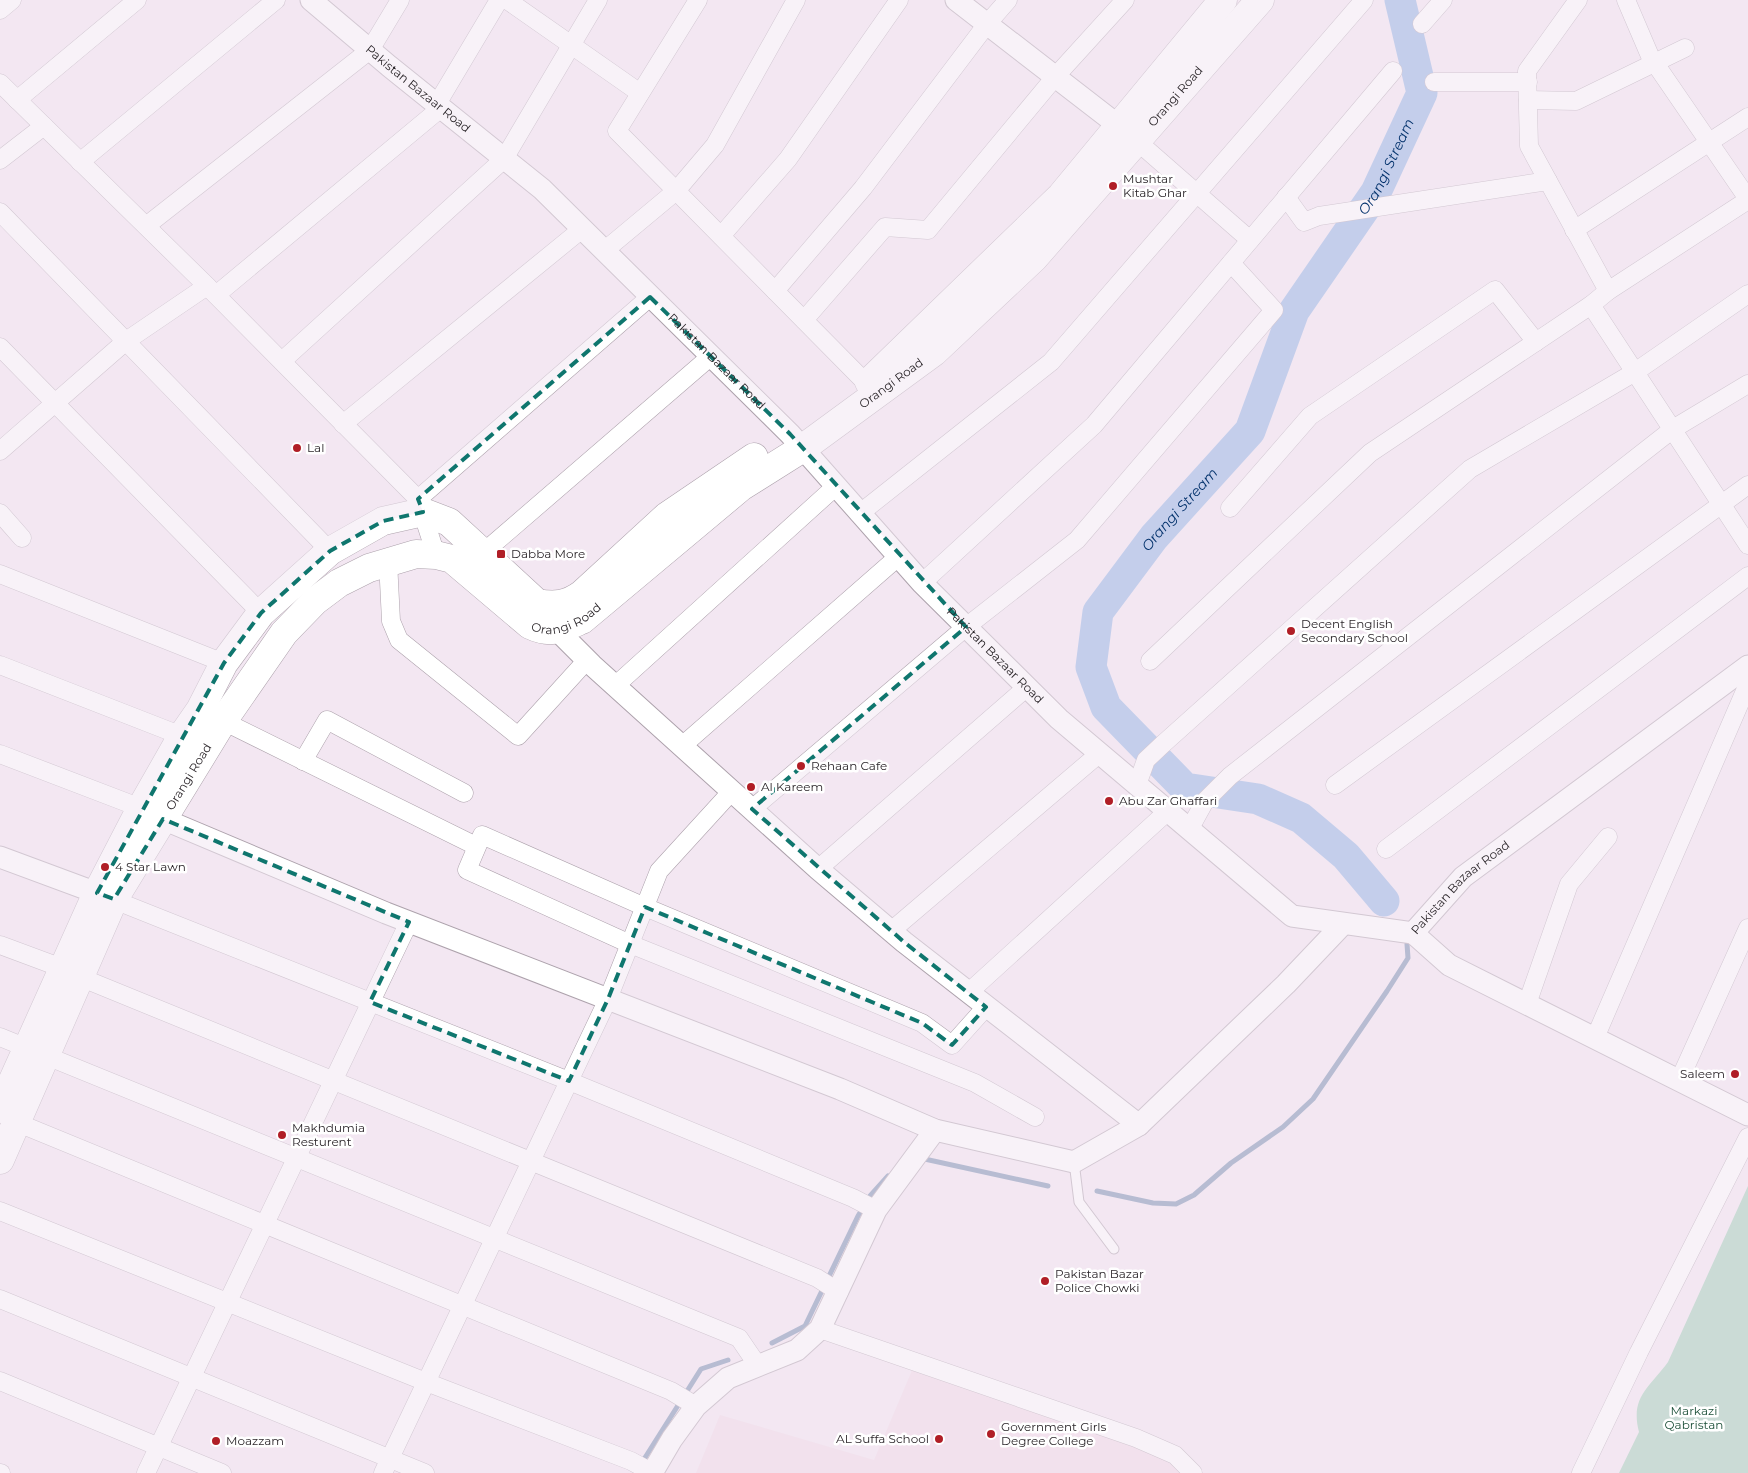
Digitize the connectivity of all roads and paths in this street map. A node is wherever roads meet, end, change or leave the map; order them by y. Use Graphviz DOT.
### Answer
graph roads {
  1 [pos="12,0"];
  2 [pos="136,0"];
  3 [pos="276,0"];
  4 [pos="311,0"];
  5 [pos="400,0"];
  6 [pos="499,0"];
  7 [pos="506,0"];
  8 [pos="598,0"];
  9 [pos="698,0"];
  10 [pos="796,0"];
  11 [pos="899,0"];
  12 [pos="956,0"];
  13 [pos="1008,0"];
  14 [pos="1125,0"];
  15 [pos="1223,0"];
  16 [pos="1260,0"];
  17 [pos="1364,0"];
  18 [pos="1443,0"];
  19 [pos="1578,0"];
  20 [pos="1626,0"];
  21 [pos="0,10"];
  22 [pos="987,24"];
  23 [pos="1422,24"];
  24 [pos="571,45"];
  25 [pos="1685,48"];
  26 [pos="370,50"];
  27 [pos="1655,64"];
  28 [pos="1394,71"];
  29 [pos="1055,77"];
  30 [pos="1434,82"];
  31 [pos="1528,82"];
  32 [pos="0,84"];
  33 [pos="640,93"];
  34 [pos="17,100"];
  35 [pos="1528,100"];
  36 [pos="439,106"];
  37 [pos="1748,117"];
  38 [pos="44,126"];
  39 [pos="1128,133"];
  40 [pos="1708,142"];
  41 [pos="504,159"];
  42 [pos="0,160"];
  43 [pos="80,162"];
  44 [pos="1548,181"];
  45 [pos="676,191"];
  46 [pos="1197,193"];
  47 [pos="1286,197"];
  48 [pos="1748,200"];
  49 [pos="0,212"];
  50 [pos="146,226"];
  51 [pos="582,229"];
  52 [pos="1574,230"];
  53 [pos="721,236"];
  54 [pos="1250,240"];
  55 [pos="604,251"];
  56 [pos="1231,263"];
  57 [pos="212,291"];
  58 [pos="775,291"];
  59 [pos="1608,291"];
  60 [pos="1748,294"];
  61 [pos="650,297"];
  62 [pos="1591,305"];
  63 [pos="804,320"];
  64 [pos="126,341"];
  65 [pos="1536,342"];
  66 [pos="0,347"];
  67 [pos="710,357"];
  68 [pos="282,361"];
  69 [pos="1635,372"];
  70 [pos="867,384"];
  71 [pos="1748,384"];
  72 [pos="55,403"];
  73 [pos="343,424"];
  74 [pos="1673,429"];
  75 [pos="797,441"];
  76 [pos="0,451"];
  77 [pos="1748,485"];
  78 [pos="835,487"];
  79 [pos="1721,504"];
  80 [pos="421,505"];
  81 [pos="1230,508"];
  82 [pos="0,513"];
  83 [pos="859,514"];
  84 [pos="22,538"];
  85 [pos="1748,545"];
  86 [pos="330,551"];
  87 [pos="484,552"];
  88 [pos="436,555"];
  89 [pos="898,557"];
  90 [pos="388,561"];
  91 [pos="0,574"];
  92 [pos="1748,576"];
  93 [pos="922,583"];
  94 [pos="545,605"];
  95 [pos="261,613"];
  96 [pos="966,627"];
  97 [pos="557,630"];
  98 [pos="587,660"];
  99 [pos="1150,661"];
  100 [pos="224,663"];
  101 [pos="0,666"];
  102 [pos="1748,666"];
  103 [pos="1748,684"];
  104 [pos="615,686"];
  105 [pos="1027,687"];
  106 [pos="223,721"];
  107 [pos="182,736"];
  108 [pos="682,746"];
  109 [pos="0,754"];
  110 [pos="1100,754"];
  111 [pos="303,761"];
  112 [pos="1137,784"];
  113 [pos="1335,785"];
  114 [pos="732,791"];
  115 [pos="464,792"];
  116 [pos="752,809"];
  117 [pos="1168,811"];
  118 [pos="152,814"];
  119 [pos="1189,830"];
  120 [pos="1608,837"];
  121 [pos="476,846"];
  122 [pos="1386,849"];
  123 [pos="0,856"];
  124 [pos="818,869"];
  125 [pos="105,896"];
  126 [pos="645,907"];
  127 [pos="409,922"];
  128 [pos="1344,924"];
  129 [pos="1748,928"];
  130 [pos="891,931"];
  131 [pos="1413,933"];
  132 [pos="630,944"];
  133 [pos="0,945"];
  134 [pos="72,973"];
  135 [pos="968,993"];
  136 [pos="608,1000"];
  137 [pos="370,1002"];
  138 [pos="1527,1004"];
  139 [pos="986,1007"];
  140 [pos="0,1037"];
  141 [pos="1595,1038"];
  142 [pos="38,1051"];
  143 [pos="333,1080"];
  144 [pos="1679,1080"];
  145 [pos="569,1081"];
  146 [pos="1748,1115"];
  147 [pos="9,1116"];
  148 [pos="1035,1117"];
  149 [pos="1139,1125"];
  150 [pos="935,1130"];
  151 [pos="1748,1136"];
  152 [pos="296,1158"];
  153 [pos="0,1160"];
  154 [pos="531,1161"];
  155 [pos="1074,1162"];
  156 [pos="873,1208"];
  157 [pos="0,1211"];
  158 [pos="265,1223"];
  159 [pos="494,1238"];
  160 [pos="1114,1249"];
  161 [pos="829,1285"];
  162 [pos="0,1299"];
  163 [pos="227,1302"];
  164 [pos="463,1304"];
  165 [pos="820,1329"];
  166 [pos="758,1366"];
  167 [pos="190,1377"];
  168 [pos="0,1381"];
  169 [pos="426,1382"];
  170 [pos="685,1399"];
  171 [pos="159,1446"];
  172 [pos="386,1466"];
  173 [pos="645,1469"];
  174 [pos="146,1473"];
  175 [pos="222,1473"];
  176 [pos="425,1473"];
  177 [pos="1193,1473"];
  178 [pos="1581,1473"];
  1 -- 21 [label="street"];
  2 -- 34 [label="street"];
  3 -- 43 [label="street"];
  4 -- 26 [label="street, Pakistan Bazaar Road"];
  5 -- 26 [label="street"];
  6 -- 36 [label="street"];
  7 -- 24 [label="street"];
  8 -- 24 [label="street"];
  9 -- 33 [label="street"];
  10 -- 45 [label="street"];
  11 -- 53 [label="street"];
  12 -- 22 [label="street"];
  13 -- 22 [label="street"];
  14 -- 29 [label="street"];
  15 -- 39 [label="main road, Orangi Road"];
  16 -- 39 [label="main road, Orangi Road"];
  17 -- 46 [label="street"];
  18 -- 23 [label="street"];
  19 -- 31 [label="street"];
  20 -- 27 [label="street"];
  22 -- 29 [label="street"];
  22 -- 58 [label="street"];
  24 -- 33 [label="street"];
  24 -- 41 [label="street"];
  25 -- 27 [label="street"];
  26 -- 36 [label="street, Pakistan Bazaar Road"];
  26 -- 50 [label="street"];
  27 -- 35 [label="street"];
  27 -- 40 [label="street"];
  28 -- 47 [label="street"];
  29 -- 39 [label="street"];
  29 -- 63 [label="street"];
  30 -- 31 [label="street"];
  31 -- 35 [label="street"];
  32 -- 34 [label="street"];
  33 -- 45 [label="street"];
  34 -- 38 [label="street"];
  35 -- 44 [label="street"];
  36 -- 41 [label="street, Pakistan Bazaar Road"];
  36 -- 57 [label="street"];
  37 -- 40 [label="street"];
  38 -- 42 [label="street"];
  38 -- 43 [label="street"];
  39 -- 46 [label="street"];
  39 -- 70 [label="main road, Orangi Road"];
  39 -- 75 [label="main road, Orangi Road"];
  40 -- 48 [label="street"];
  40 -- 52 [label="street"];
  41 -- 51 [label="street, Pakistan Bazaar Road"];
  41 -- 68 [label="street"];
  43 -- 50 [label="street"];
  44 -- 47 [label="street"];
  44 -- 52 [label="street"];
  45 -- 53 [label="street"];
  45 -- 55 [label="street"];
  46 -- 54 [label="street"];
  46 -- 83 [label="street"];
  47 -- 54 [label="street"];
  48 -- 59 [label="street"];
  49 -- 64 [label="street"];
  50 -- 57 [label="street"];
  51 -- 55 [label="street, Pakistan Bazaar Road"];
  51 -- 73 [label="street"];
  52 -- 59 [label="street"];
  53 -- 58 [label="street"];
  54 -- 56 [label="street"];
  55 -- 61 [label="street, Pakistan Bazaar Road"];
  56 -- 93 [label="street"];
  56 -- 96 [label="street"];
  57 -- 64 [label="street"];
  57 -- 68 [label="street"];
  58 -- 63 [label="street"];
  59 -- 62 [label="street"];
  60 -- 69 [label="street"];
  61 -- 67 [label="street, Pakistan Bazaar Road"];
  61 -- 80 [label="street"];
  62 -- 65 [label="street"];
  62 -- 69 [label="street"];
  63 -- 70 [label="street"];
  64 -- 72 [label="street"];
  64 -- 86 [label="street"];
  65 -- 81 [label="street"];
  65 -- 99 [label="street"];
  66 -- 72 [label="street"];
  67 -- 75 [label="street, Pakistan Bazaar Road"];
  67 -- 87 [label="street"];
  68 -- 73 [label="street"];
  69 -- 74 [label="street"];
  69 -- 112 [label="street"];
  70 -- 75 [label="main road, Orangi Road"];
  71 -- 74 [label="street"];
  72 -- 76 [label="street"];
  72 -- 95 [label="street"];
  73 -- 80 [label="street"];
  74 -- 79 [label="street"];
  74 -- 119 [label="street"];
  75 -- 78 [label="street, Pakistan Bazaar Road"];
  75 -- 94 [label="main road, Orangi Road"];
  75 -- 97 [label="main road, Orangi Road"];
  77 -- 79 [label="street"];
  78 -- 83 [label="street, Pakistan Bazaar Road"];
  78 -- 104 [label="street"];
  79 -- 85 [label="street"];
  79 -- 113 [label="street"];
  80 -- 86 [label="main road, Orangi Road"];
  80 -- 87 [label="main road, Orangi Road"];
  80 -- 88 [label="street"];
  82 -- 84 [label="street"];
  83 -- 89 [label="street, Pakistan Bazaar Road"];
  86 -- 95 [label="main road, Orangi Road"];
  87 -- 94 [label="main road, Orangi Road"];
  88 -- 90 [label="main road, Orangi Road"];
  88 -- 97 [label="main road, Orangi Road"];
  89 -- 93 [label="street, Pakistan Bazaar Road"];
  89 -- 108 [label="street"];
  90 -- 98 [label="street"];
  90 -- 106 [label="main road, Orangi Road"];
  91 -- 100 [label="street"];
  92 -- 122 [label="street"];
  93 -- 96 [label="street, Pakistan Bazaar Road"];
  94 -- 97 [label="street"];
  95 -- 100 [label="main road, Orangi Road"];
  96 -- 105 [label="street, Pakistan Bazaar Road"];
  96 -- 116 [label="street"];
  97 -- 98 [label="street"];
  98 -- 104 [label="street"];
  100 -- 107 [label="main road, Orangi Road"];
  101 -- 107 [label="street"];
  102 -- 131 [label="street, Pakistan Bazaar Road"];
  103 -- 141 [label="street"];
  104 -- 108 [label="street"];
  105 -- 110 [label="street, Pakistan Bazaar Road"];
  105 -- 124 [label="street"];
  106 -- 111 [label="street"];
  106 -- 118 [label="main road, Orangi Road"];
  107 -- 118 [label="main road, Orangi Road"];
  108 -- 114 [label="street"];
  109 -- 118 [label="street"];
  110 -- 112 [label="street, Pakistan Bazaar Road"];
  110 -- 130 [label="street"];
  111 -- 115 [label="street"];
  111 -- 121 [label="street"];
  112 -- 117 [label="street, Pakistan Bazaar Road"];
  114 -- 116 [label="street"];
  114 -- 126 [label="street"];
  116 -- 124 [label="street"];
  117 -- 119 [label="street, Pakistan Bazaar Road"];
  117 -- 135 [label="street"];
  118 -- 125 [label="main road, Orangi Road"];
  118 -- 127 [label="street"];
  119 -- 128 [label="street, Pakistan Bazaar Road"];
  120 -- 138 [label="street"];
  121 -- 126 [label="street"];
  121 -- 132 [label="street"];
  123 -- 125 [label="street"];
  124 -- 130 [label="street"];
  125 -- 134 [label="main road, Orangi Road"];
  125 -- 137 [label="street"];
  126 -- 132 [label="street"];
  126 -- 139 [label="street"];
  127 -- 136 [label="street"];
  127 -- 137 [label="street"];
  128 -- 131 [label="street, Pakistan Bazaar Road"];
  128 -- 149 [label="street"];
  129 -- 144 [label="street"];
  130 -- 135 [label="street"];
  131 -- 138 [label="street"];
  132 -- 136 [label="street"];
  132 -- 148 [label="street"];
  133 -- 134 [label="street"];
  134 -- 142 [label="main road, Orangi Road"];
  134 -- 143 [label="street"];
  135 -- 139 [label="street"];
  136 -- 145 [label="street"];
  136 -- 150 [label="street"];
  137 -- 143 [label="street"];
  137 -- 145 [label="street"];
  138 -- 141 [label="street"];
  139 -- 149 [label="street"];
  140 -- 142 [label="street"];
  141 -- 144 [label="street"];
  142 -- 147 [label="main road, Orangi Road"];
  142 -- 152 [label="street"];
  143 -- 152 [label="street"];
  143 -- 154 [label="street"];
  144 -- 146 [label="street"];
  145 -- 154 [label="street"];
  145 -- 156 [label="street"];
  147 -- 153 [label="main road, Orangi Road"];
  147 -- 158 [label="street"];
  149 -- 155 [label="street"];
  150 -- 155 [label="street"];
  150 -- 156 [label="street"];
  151 -- 178 [label="street"];
  152 -- 158 [label="street"];
  152 -- 159 [label="street"];
  154 -- 159 [label="street"];
  154 -- 161 [label="street"];
  155 -- 160 [label="lane"];
  156 -- 161 [label="street"];
  157 -- 163 [label="street"];
  158 -- 163 [label="street"];
  158 -- 164 [label="street"];
  159 -- 164 [label="street"];
  159 -- 166 [label="street"];
  161 -- 165 [label="street"];
  162 -- 167 [label="street"];
  163 -- 167 [label="street"];
  163 -- 169 [label="street"];
  164 -- 169 [label="street"];
  164 -- 170 [label="street"];
  165 -- 166 [label="street"];
  165 -- 177 [label="street"];
  166 -- 170 [label="street"];
  167 -- 171 [label="street"];
  167 -- 172 [label="street"];
  168 -- 171 [label="street"];
  169 -- 172 [label="street"];
  169 -- 173 [label="street"];
  170 -- 173 [label="street"];
  171 -- 174 [label="street"];
  171 -- 175 [label="street"];
  172 -- 176 [label="street"];
}
